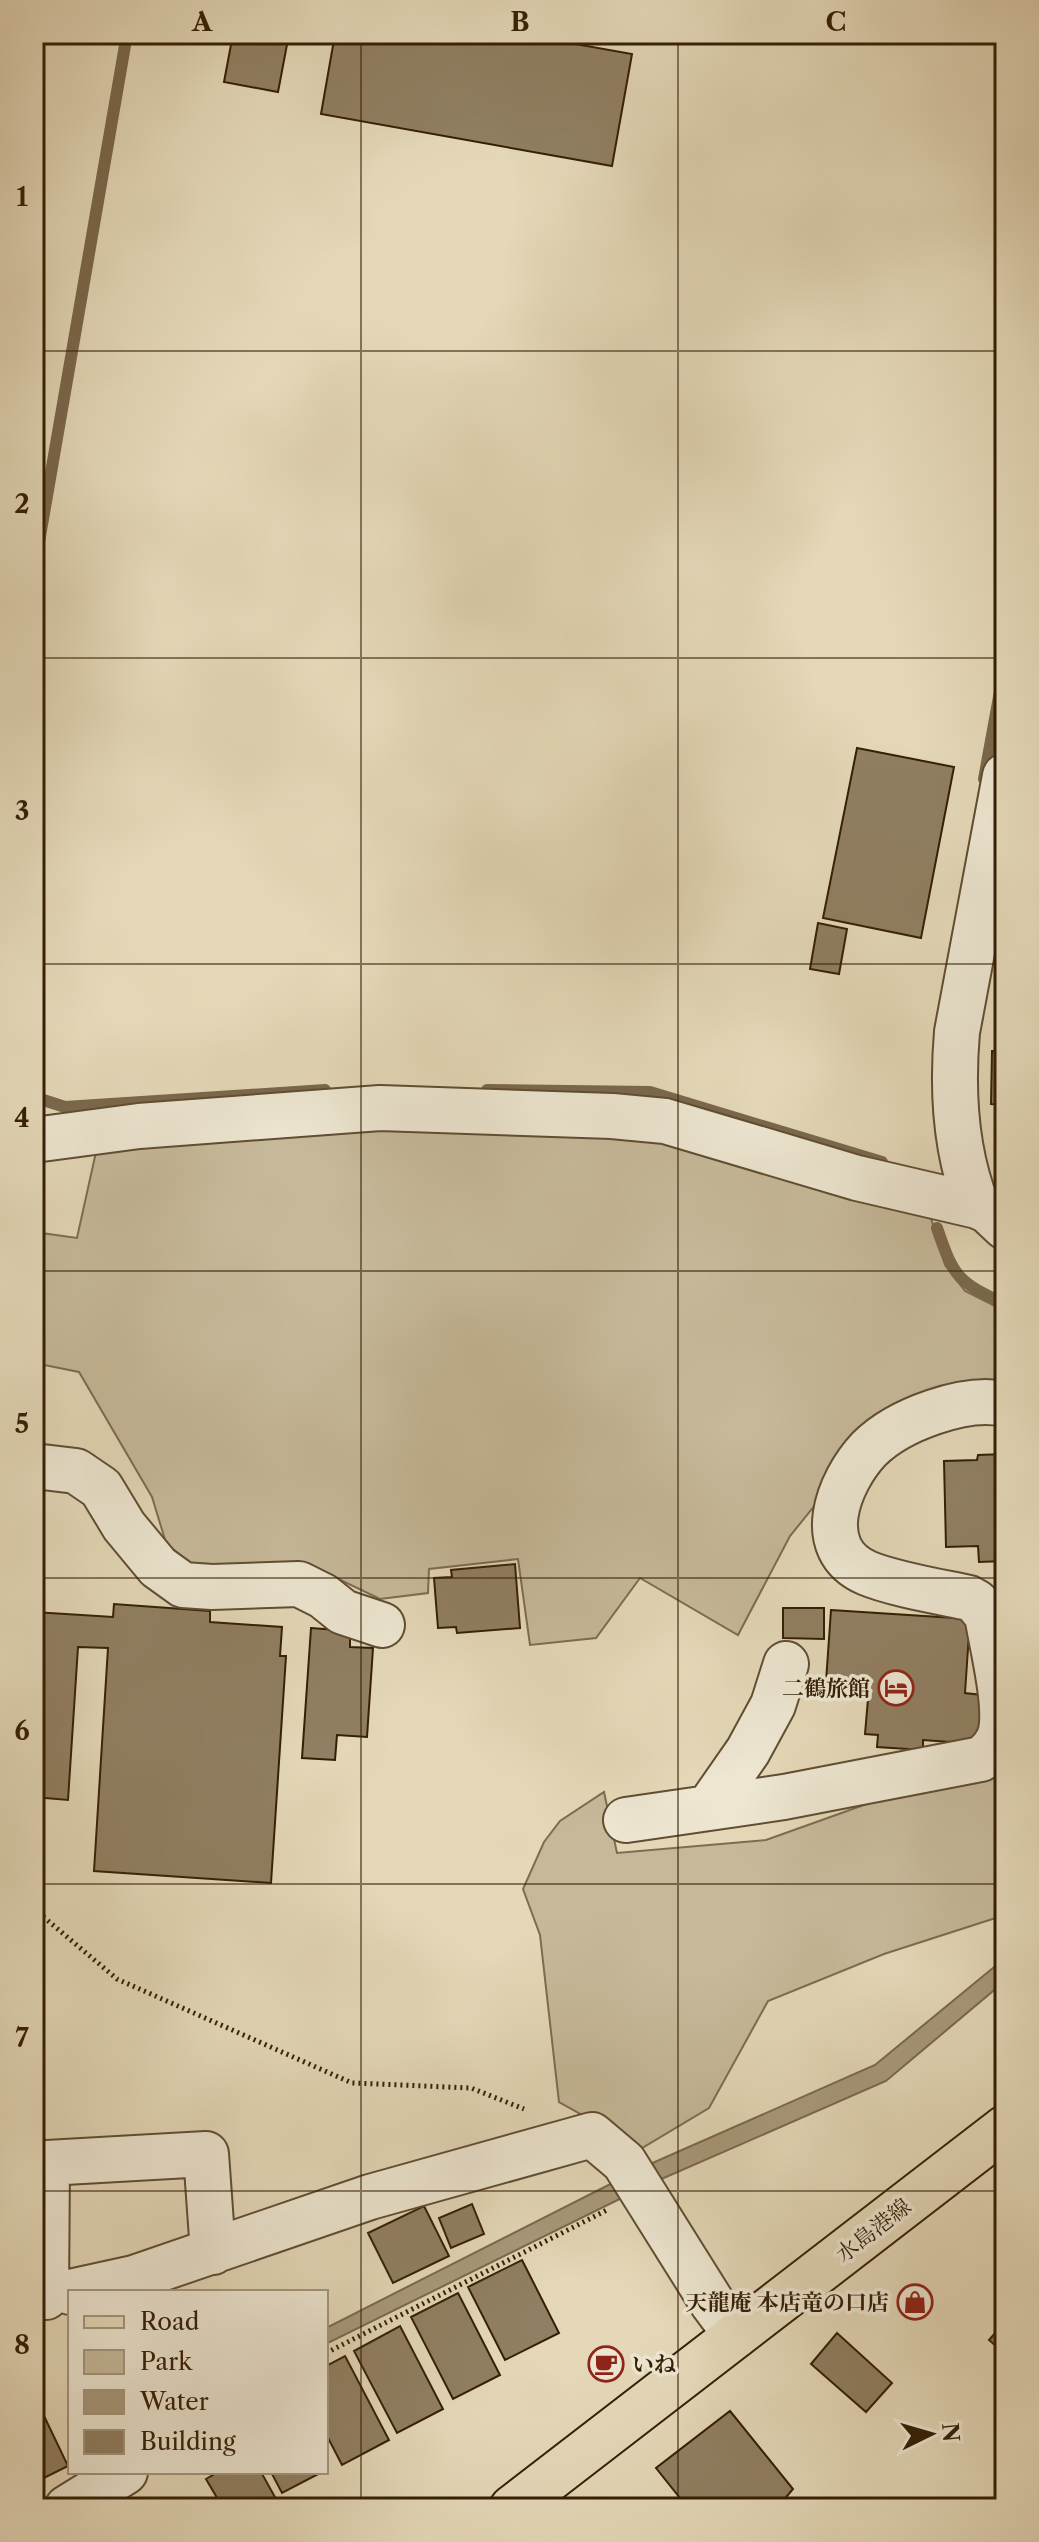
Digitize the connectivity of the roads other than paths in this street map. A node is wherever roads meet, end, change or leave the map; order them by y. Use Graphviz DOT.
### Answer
graph roads {
  1 [pos="1004,787"];
  2 [pos="34,1140"];
  3 [pos="991,1217"];
  4 [pos="1005,1404"];
  5 [pos="34,1466"];
  6 [pos="382,1625"];
  7 [pos="786,1664"];
  8 [pos="709,1807"];
  9 [pos="626,1820"];
  10 [pos="1005,2128"];
  11 [pos="213,2252"];
  12 [pos="137,2285"];
  13 [pos="96,2290"];
  14 [pos="55,2295"];
  15 [pos="736,2335"];
  16 [pos="122,2474"];
  17 [pos="67,2508"];
  18 [pos="512,2508"];
  1 -- 3 [label="street"];
  2 -- 3 [label="street"];
  4 -- 8 [label="street"];
  5 -- 6 [label="street"];
  7 -- 8 [label="street"];
  8 -- 9 [label="street"];
  10 -- 15 [label="main road, 水島港線"];
  11 -- 12 [label="street"];
  11 -- 14 [label="street"];
  11 -- 15 [label="street"];
  12 -- 13 [label="street"];
  15 -- 18 [label="main road, 水島港線"];
  16 -- 17 [label="street"];
}
